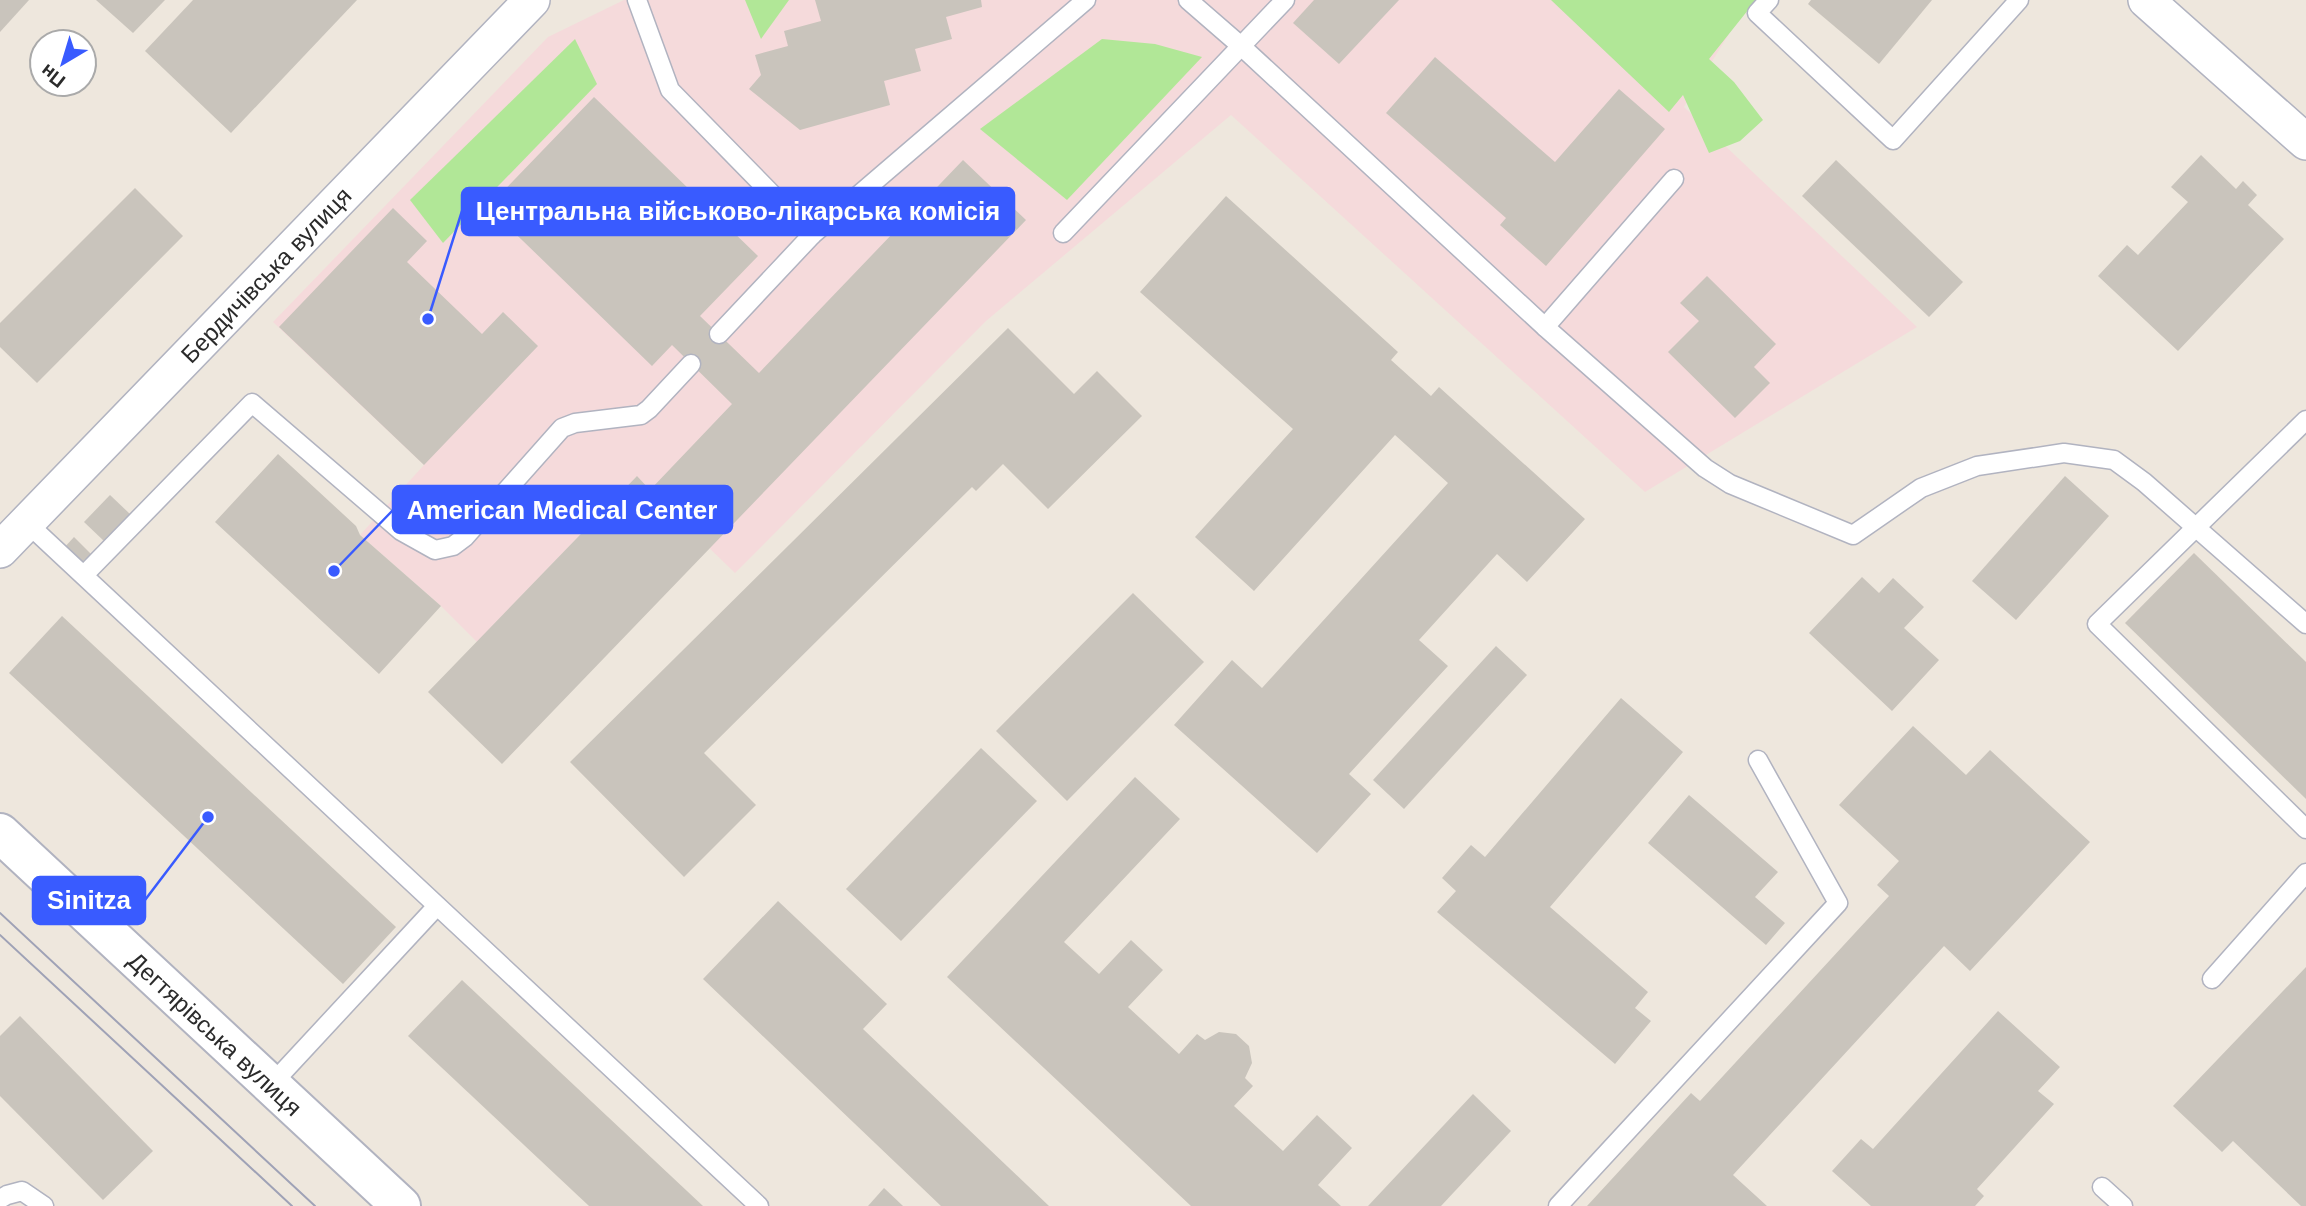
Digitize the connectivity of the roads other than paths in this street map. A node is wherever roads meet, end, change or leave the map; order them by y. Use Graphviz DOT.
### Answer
graph roads {
  1 [pos="532,0"];
  2 [pos="636,0"];
  3 [pos="1086,0"];
  4 [pos="1188,0"];
  5 [pos="1285,0"];
  6 [pos="1769,0"];
  7 [pos="2019,0"];
  8 [pos="2146,0"];
  9 [pos="1241,46"];
  10 [pos="2306,142"];
  11 [pos="1674,179"];
  12 [pos="1063,233"];
  13 [pos="812,235"];
  14 [pos="1545,327"];
  15 [pos="719,334"];
  16 [pos="691,364"];
  17 [pos="2306,420"];
  18 [pos="26,522"];
  19 [pos="2196,527"];
  20 [pos="0,550"];
  21 [pos="84,575"];
  22 [pos="2306,624"];
  23 [pos="1758,760"];
  24 [pos="2306,829"];
  25 [pos="0,833"];
  26 [pos="2306,873"];
  27 [pos="438,906"];
  28 [pos="2212,979"];
  29 [pos="270,1086"];
  30 [pos="2102,1187"];
  31 [pos="0,1199"];
  32 [pos="44,1206"];
  33 [pos="401,1206"];
  34 [pos="759,1206"];
  35 [pos="1558,1206"];
  36 [pos="2123,1206"];
  1 -- 18 [label="street, Бердичівська вулиця"];
  2 -- 13 [label="lane"];
  3 -- 13 [label="lane"];
  4 -- 9 [label="lane"];
  5 -- 9 [label="lane"];
  6 -- 7 [label="lane"];
  8 -- 10 [label="street"];
  9 -- 12 [label="lane"];
  9 -- 14 [label="lane"];
  11 -- 14 [label="lane"];
  13 -- 15 [label="lane"];
  14 -- 19 [label="lane"];
  16 -- 21 [label="lane"];
  17 -- 19 [label="lane"];
  18 -- 20 [label="street, Бердичівська вулиця"];
  18 -- 21 [label="lane"];
  19 -- 22 [label="lane"];
  19 -- 24 [label="lane"];
  21 -- 27 [label="lane"];
  23 -- 35 [label="lane"];
  25 -- 29 [label="main road, Дегтярівська вулиця"];
  26 -- 28 [label="lane"];
  27 -- 29 [label="lane"];
  27 -- 34 [label="lane"];
  29 -- 33 [label="main road, Дегтярівська вулиця"];
  30 -- 36 [label="lane"];
  31 -- 32 [label="lane"];
}
